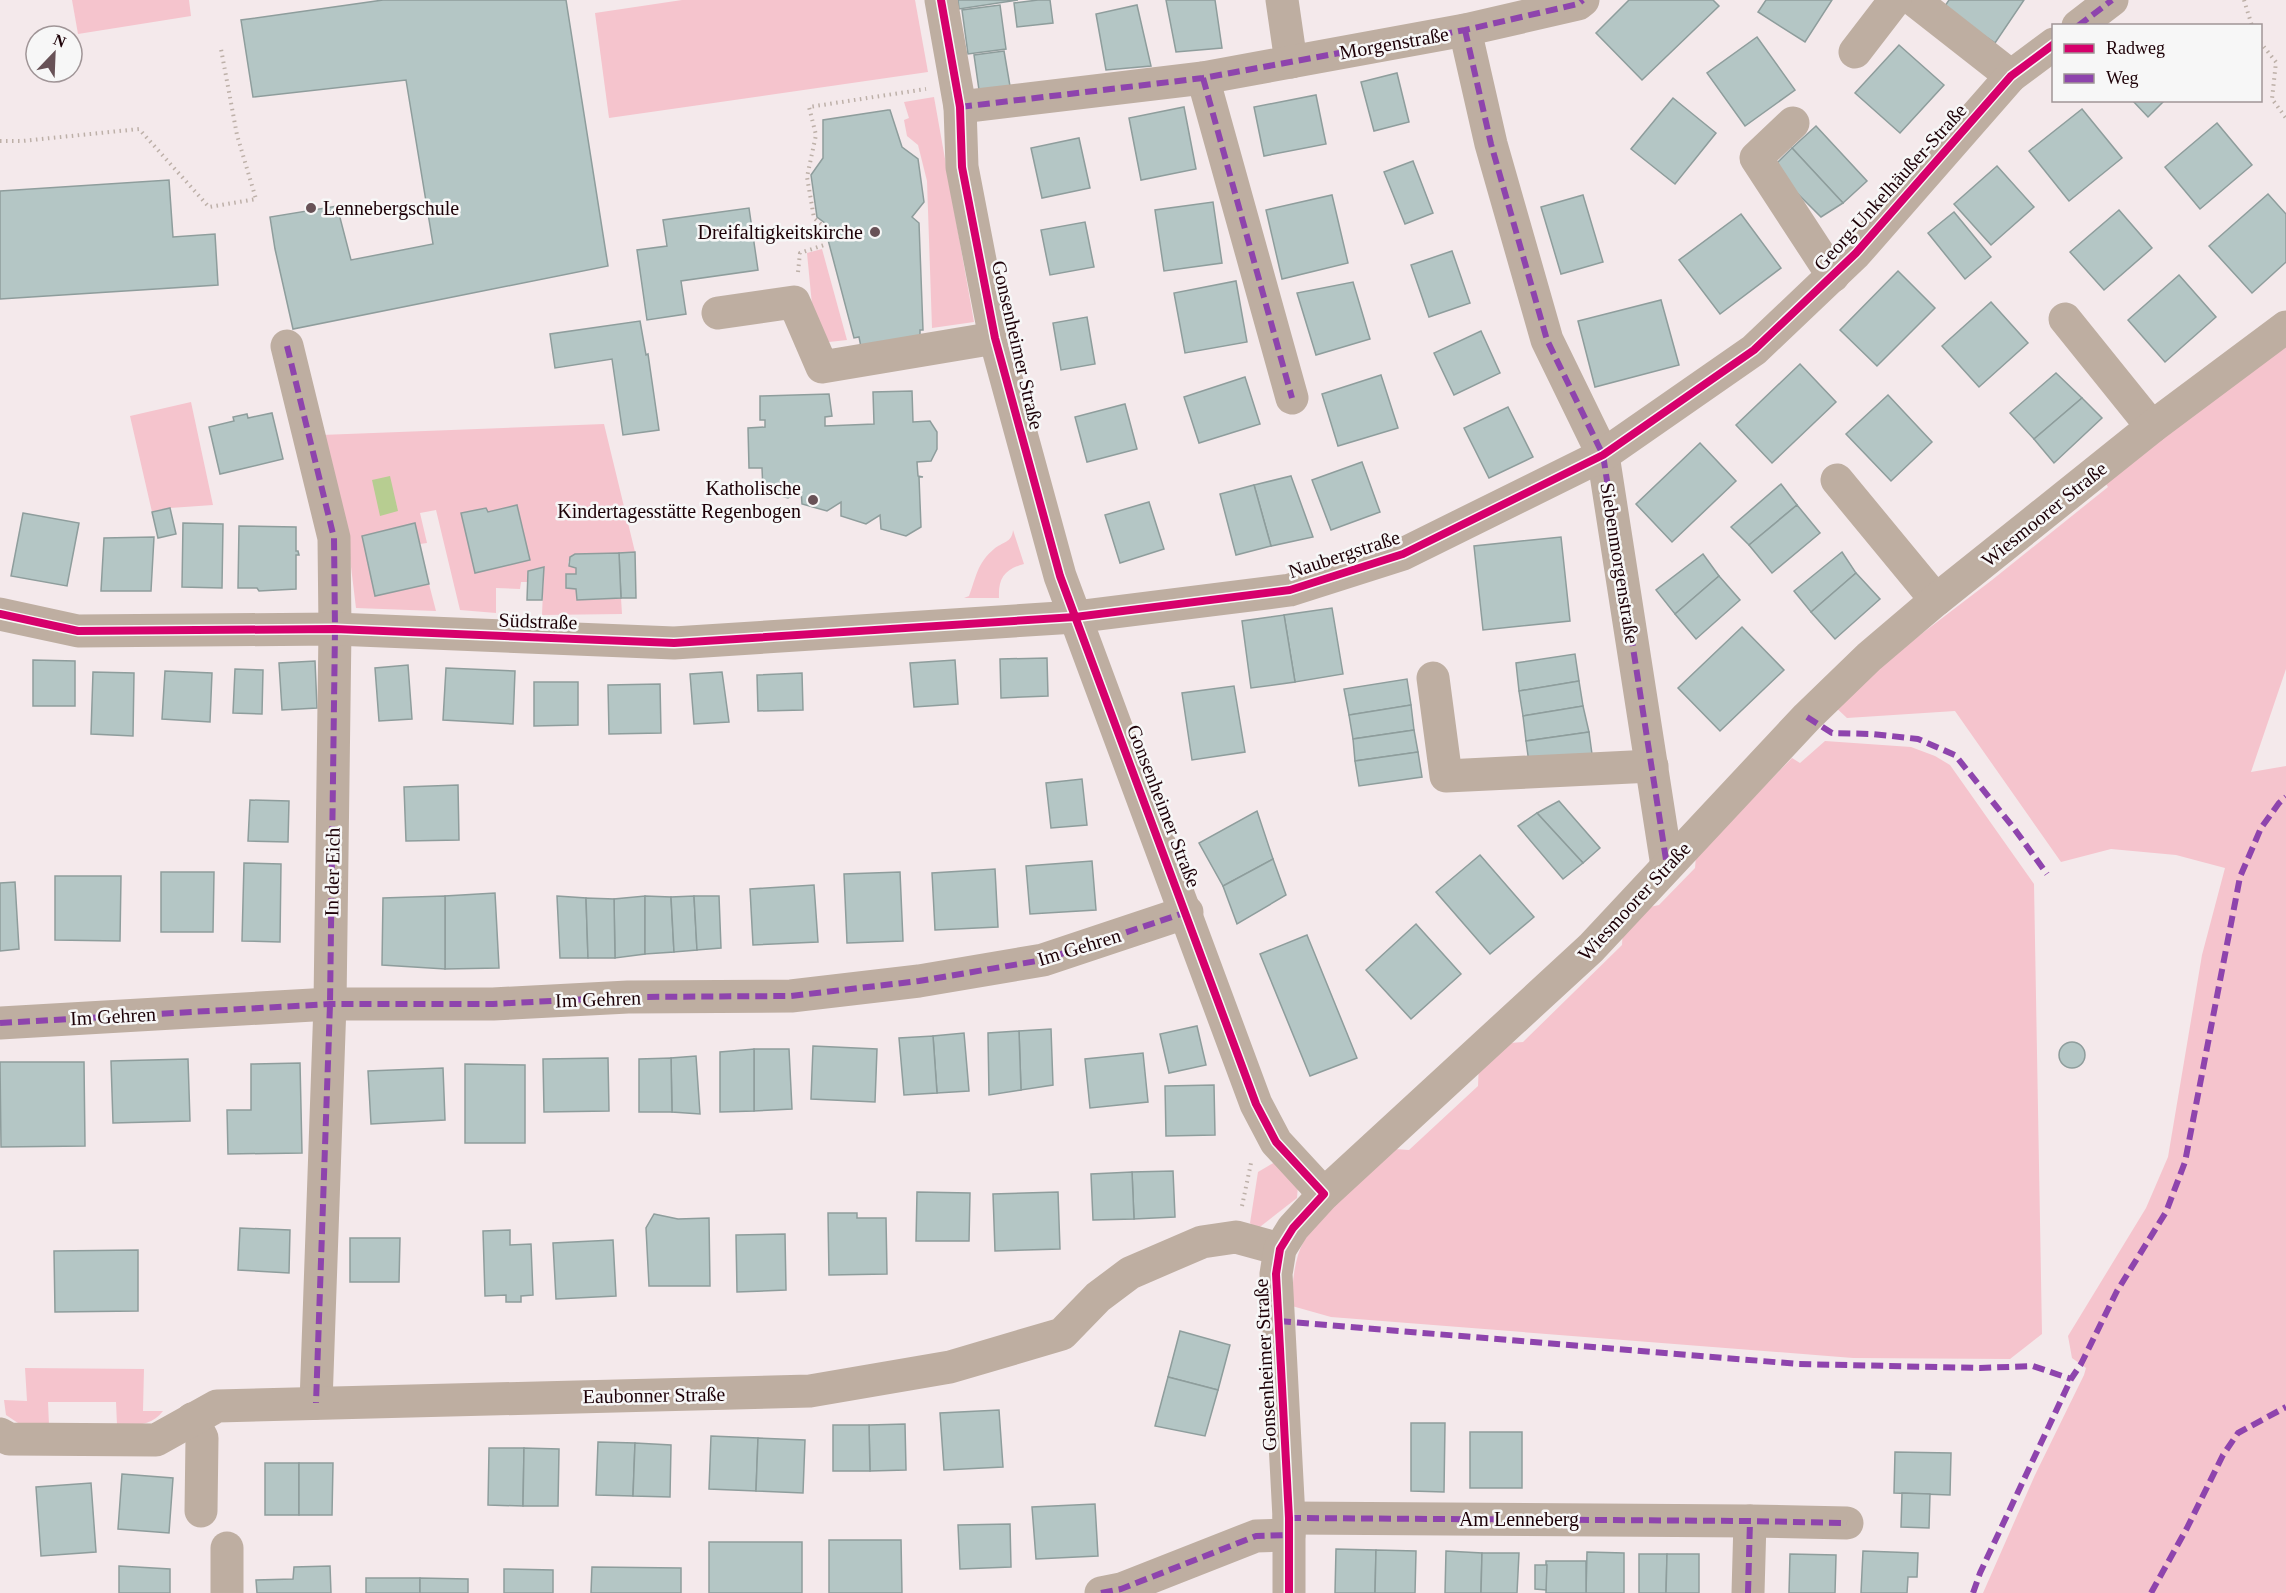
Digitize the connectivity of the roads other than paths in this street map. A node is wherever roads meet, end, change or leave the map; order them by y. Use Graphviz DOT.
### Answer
graph roads {
  1 [pos="941,0"];
  2 [pos="1282,0"];
  3 [pos="1583,0"];
  4 [pos="1895,0"];
  5 [pos="1914,0"];
  6 [pos="2112,0"];
  7 [pos="2081,24"];
  8 [pos="1465,30"];
  9 [pos="2052,45"];
  10 [pos="1855,52"];
  11 [pos="1291,62"];
  12 [pos="2011,76"];
  13 [pos="1203,78"];
  14 [pos="958,95"];
  15 [pos="1793,123"];
  16 [pos="1833,276"];
  17 [pos="718,313"];
  18 [pos="2065,319"];
  19 [pos="2286,327"];
  20 [pos="995,338"];
  21 [pos="287,346"];
  22 [pos="1292,398"];
  23 [pos="2151,427"];
  24 [pos="1603,455"];
  25 [pos="1838,480"];
  26 [pos="1936,600"];
  27 [pos="0,614"];
  28 [pos="1076,617"];
  29 [pos="335,629"];
  30 [pos="1433,678"];
  31 [pos="1652,766"];
  32 [pos="1667,866"];
  33 [pos="1187,912"];
  34 [pos="330,1004"];
  35 [pos="0,1023"];
  36 [pos="1324,1194"];
  37 [pos="1280,1249"];
  38 [pos="316,1403"];
  39 [pos="192,1419"];
  40 [pos="0,1434"];
  41 [pos="201,1511"];
  42 [pos="1750,1521"];
  43 [pos="1847,1523"];
  44 [pos="1289,1527"];
  45 [pos="227,1548"];
  46 [pos="227,1593"];
  47 [pos="1101,1593"];
  48 [pos="1289,1593"];
  49 [pos="1748,1593"];
  1 -- 14 [label="street, Gonsenheimer Straße"];
  2 -- 11 [label="street"];
  3 -- 8 [label="street, Morgenstraße"];
  4 -- 10 [label="street"];
  5 -- 12 [label="street"];
  6 -- 7 [label="street"];
  8 -- 11 [label="street, Morgenstraße"];
  8 -- 24 [label="street, Siebenmorgenstraße"];
  9 -- 12 [label="street, Georg-Unkelhäußer-Straße"];
  11 -- 13 [label="street, Morgenstraße"];
  12 -- 16 [label="street, Georg-Unkelhäußer-Straße"];
  13 -- 14 [label="street, Morgenstraße"];
  13 -- 22 [label="street"];
  14 -- 20 [label="street, Gonsenheimer Straße"];
  15 -- 16 [label="street, Georg-Unkelhäußer-Straße"];
  16 -- 24 [label="street, Georg-Unkelhäußer-Straße"];
  17 -- 20 [label="street"];
  18 -- 23 [label="street"];
  19 -- 23 [label="street, Wiesmoorer Straße"];
  20 -- 28 [label="street, Gonsenheimer Straße"];
  21 -- 29 [label="street, In der Eich"];
  23 -- 26 [label="street, Wiesmoorer Straße"];
  24 -- 28 [label="street, Naubergstraße"];
  24 -- 31 [label="street, Siebenmorgenstraße"];
  25 -- 26 [label="street"];
  26 -- 32 [label="street, Wiesmoorer Straße"];
  27 -- 29 [label="street, Südstraße"];
  28 -- 29 [label="street, Südstraße"];
  28 -- 33 [label="street, Gonsenheimer Straße"];
  29 -- 34 [label="street, In der Eich"];
  30 -- 31 [label="street"];
  31 -- 32 [label="street, Siebenmorgenstraße"];
  32 -- 36 [label="street, Wiesmoorer Straße"];
  33 -- 34 [label="street, Im Gehren"];
  33 -- 36 [label="street, Gonsenheimer Straße"];
  34 -- 35 [label="street, Im Gehren"];
  34 -- 38 [label="street, In der Eich"];
  36 -- 37 [label="street, Gonsenheimer Straße"];
  37 -- 38 [label="street, Eaubonner Straße"];
  37 -- 44 [label="street, Gonsenheimer Straße"];
  38 -- 39 [label="street, Eaubonner Straße"];
  39 -- 40 [label="street, Eaubonner Straße"];
  39 -- 41 [label="street"];
  42 -- 43 [label="street, Am Lenneberg"];
  42 -- 44 [label="street, Am Lenneberg"];
  42 -- 49 [label="street"];
  44 -- 47 [label="street, Am Lenneberg"];
  44 -- 48 [label="street, Gonsenheimer Straße"];
  45 -- 46 [label="street"];
}
